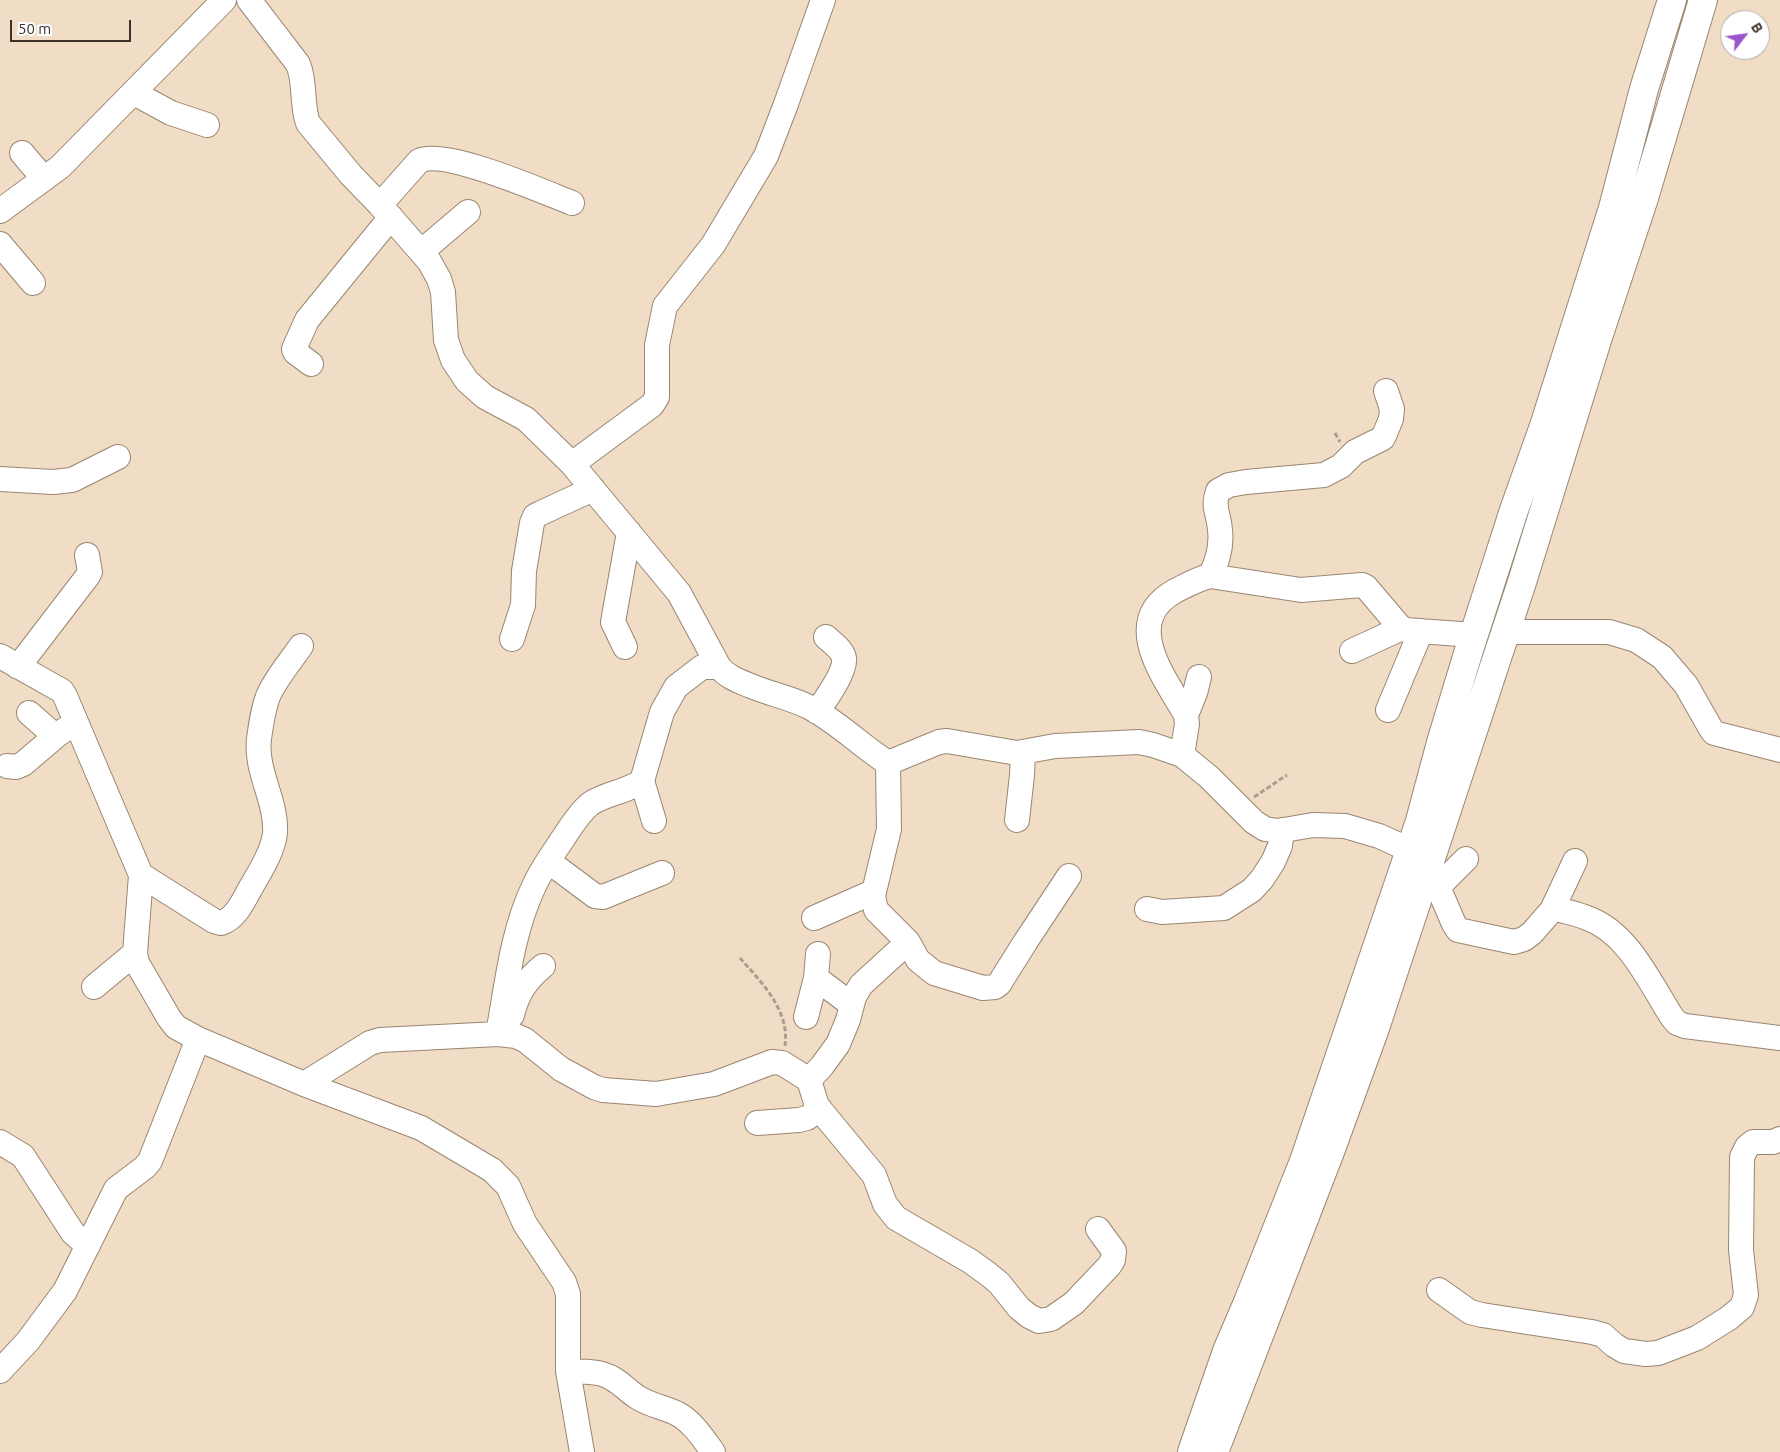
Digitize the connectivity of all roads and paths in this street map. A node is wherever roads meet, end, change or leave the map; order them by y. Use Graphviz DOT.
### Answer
graph roads {
  1 [pos="224,0"];
  2 [pos="249,0"];
  3 [pos="823,0"];
  4 [pos="1672,0"];
  5 [pos="1703,0"];
  6 [pos="134,94"];
  7 [pos="207,124"];
  8 [pos="22,154"];
  9 [pos="44,179"];
  10 [pos="572,203"];
  11 [pos="0,211"];
  12 [pos="385,211"];
  13 [pos="468,212"];
  14 [pos="0,244"];
  15 [pos="421,252"];
  16 [pos="32,283"];
  17 [pos="310,364"];
  18 [pos="1386,391"];
  19 [pos="118,457"];
  20 [pos="572,464"];
  21 [pos="0,479"];
  22 [pos="593,489"];
  23 [pos="629,532"];
  24 [pos="87,555"];
  25 [pos="1210,576"];
  26 [pos="1412,629"];
  27 [pos="1505,632"];
  28 [pos="1474,634"];
  29 [pos="826,637"];
  30 [pos="512,639"];
  31 [pos="301,646"];
  32 [pos="625,646"];
  33 [pos="1352,651"];
  34 [pos="9,662"];
  35 [pos="719,667"];
  36 [pos="1199,677"];
  37 [pos="1388,710"];
  38 [pos="817,712"];
  39 [pos="29,713"];
  40 [pos="1186,715"];
  41 [pos="67,729"];
  42 [pos="1780,750"];
  43 [pos="1022,752"];
  44 [pos="1182,756"];
  45 [pos="888,763"];
  46 [pos="7,766"];
  47 [pos="1287,775"];
  48 [pos="642,781"];
  49 [pos="1238,807"];
  50 [pos="1017,820"];
  51 [pos="654,821"];
  52 [pos="1282,830"];
  53 [pos="1466,860"];
  54 [pos="548,861"];
  55 [pos="1575,861"];
  56 [pos="1425,868"];
  57 [pos="662,873"];
  58 [pos="141,875"];
  59 [pos="1069,876"];
  60 [pos="874,892"];
  61 [pos="1147,909"];
  62 [pos="1552,910"];
  63 [pos="814,918"];
  64 [pos="908,942"];
  65 [pos="135,953"];
  66 [pos="818,954"];
  67 [pos="740,958"];
  68 [pos="543,966"];
  69 [pos="816,978"];
  70 [pos="94,987"];
  71 [pos="852,1005"];
  72 [pos="806,1017"];
  73 [pos="503,1034"];
  74 [pos="1780,1038"];
  75 [pos="198,1039"];
  76 [pos="782,1063"];
  77 [pos="809,1080"];
  78 [pos="304,1084"];
  79 [pos="820,1109"];
  80 [pos="757,1123"];
  81 [pos="1780,1139"];
  82 [pos="0,1142"];
  83 [pos="1098,1229"];
  84 [pos="88,1246"];
  85 [pos="1439,1290"];
  86 [pos="0,1371"];
  87 [pos="568,1371"];
  88 [pos="1201,1451"];
  89 [pos="582,1452"];
  90 [pos="713,1452"];
  1 -- 6 [label="street"];
  2 -- 12 [label="street"];
  3 -- 20 [label="street"];
  4 -- 28 [label="highway"];
  5 -- 27 [label="highway"];
  6 -- 7 [label="street"];
  6 -- 9 [label="street"];
  8 -- 9 [label="street"];
  9 -- 11 [label="street"];
  10 -- 12 [label="street"];
  12 -- 15 [label="street"];
  12 -- 17 [label="street"];
  13 -- 15 [label="street"];
  14 -- 16 [label="street"];
  15 -- 20 [label="street"];
  18 -- 25 [label="street"];
  19 -- 21 [label="street"];
  20 -- 22 [label="street"];
  22 -- 23 [label="street"];
  22 -- 30 [label="street"];
  23 -- 32 [label="street"];
  23 -- 35 [label="street"];
  24 -- 34 [label="street"];
  25 -- 26 [label="street"];
  25 -- 40 [label="street"];
  26 -- 28 [label="street"];
  26 -- 33 [label="street"];
  26 -- 37 [label="street"];
  27 -- 42 [label="street"];
  27 -- 56 [label="highway"];
  28 -- 56 [label="highway"];
  29 -- 38 [label="street"];
  31 -- 58 [label="street"];
  34 -- 41 [label="street"];
  35 -- 38 [label="street"];
  35 -- 48 [label="street"];
  36 -- 40 [label="street"];
  38 -- 45 [label="street"];
  39 -- 41 [label="street"];
  40 -- 44 [label="street"];
  41 -- 46 [label="street"];
  41 -- 58 [label="street"];
  43 -- 44 [label="street"];
  43 -- 45 [label="street"];
  43 -- 50 [label="street"];
  44 -- 49 [label="street"];
  45 -- 60 [label="street"];
  47 -- 49 [label="path"];
  48 -- 51 [label="street"];
  48 -- 54 [label="street"];
  49 -- 52 [label="street"];
  52 -- 56 [label="street"];
  52 -- 61 [label="street"];
  53 -- 56 [label="street"];
  54 -- 57 [label="street"];
  54 -- 73 [label="street"];
  55 -- 62 [label="street"];
  56 -- 62 [label="street"];
  56 -- 88 [label="highway"];
  58 -- 65 [label="street"];
  59 -- 64 [label="street"];
  60 -- 63 [label="street"];
  60 -- 64 [label="street"];
  62 -- 74 [label="street"];
  64 -- 71 [label="street"];
  65 -- 70 [label="street"];
  65 -- 75 [label="street"];
  66 -- 69 [label="street"];
  67 -- 76 [label="path"];
  68 -- 73 [label="street"];
  69 -- 71 [label="street"];
  69 -- 72 [label="street"];
  71 -- 77 [label="street"];
  73 -- 76 [label="street"];
  73 -- 78 [label="street"];
  75 -- 78 [label="street"];
  75 -- 84 [label="street"];
  76 -- 77 [label="street"];
  77 -- 79 [label="street"];
  78 -- 87 [label="street"];
  79 -- 80 [label="street"];
  79 -- 83 [label="street"];
  81 -- 85 [label="street"];
  82 -- 84 [label="street"];
  84 -- 86 [label="street"];
  87 -- 89 [label="street"];
  87 -- 90 [label="street"];
}
